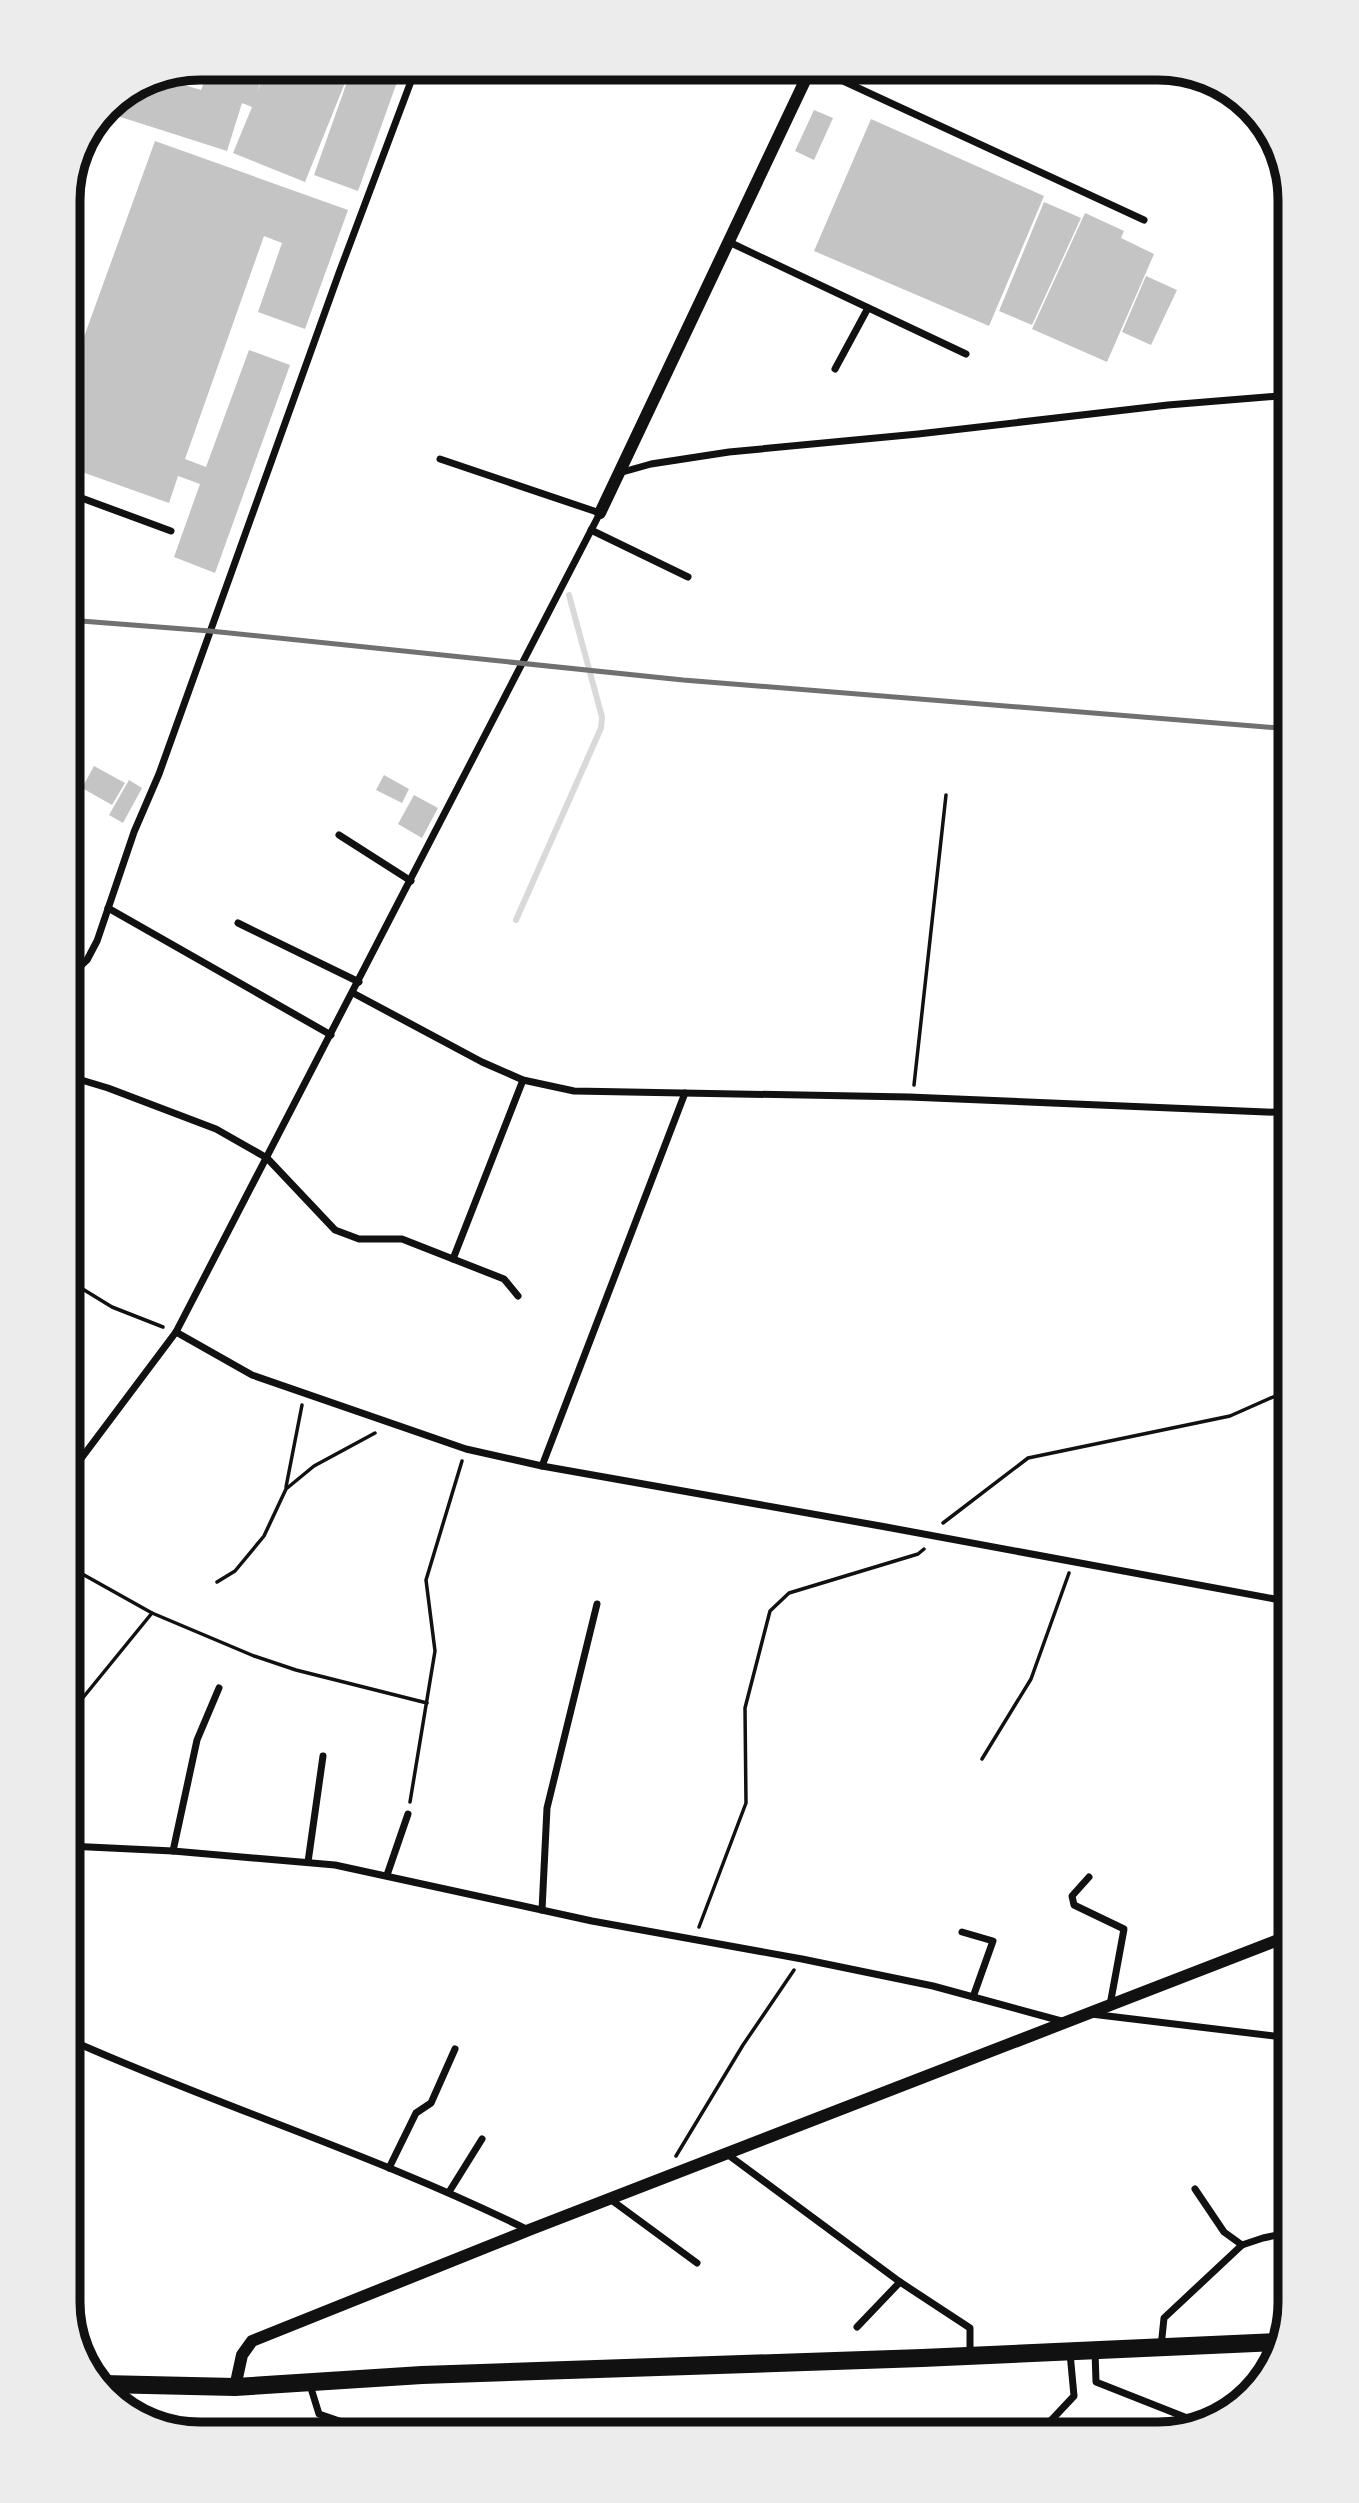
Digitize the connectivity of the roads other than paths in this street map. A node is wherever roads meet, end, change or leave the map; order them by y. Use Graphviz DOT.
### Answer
graph roads {
  1 [pos="411,80"];
  2 [pos="807,81"];
  3 [pos="841,81"];
  4 [pos="1144,220"];
  5 [pos="729,242"];
  6 [pos="868,308"];
  7 [pos="966,354"];
  8 [pos="835,369"];
  9 [pos="1278,396"];
  10 [pos="440,459"];
  11 [pos="618,473"];
  12 [pos="81,498"];
  13 [pos="600,513"];
  14 [pos="591,530"];
  15 [pos="171,531"];
  16 [pos="688,577"];
  17 [pos="339,835"];
  18 [pos="411,881"];
  19 [pos="108,908"];
  20 [pos="238,923"];
  21 [pos="81,965"];
  22 [pos="359,982"];
  23 [pos="353,993"];
  24 [pos="331,1035"];
  25 [pos="81,1080"];
  26 [pos="523,1080"];
  27 [pos="685,1093"];
  28 [pos="1278,1112"];
  29 [pos="267,1158"];
  30 [pos="453,1259"];
  31 [pos="518,1296"];
  32 [pos="176,1332"];
  33 [pos="80,1459"];
  34 [pos="542,1466"];
  35 [pos="1278,1600"];
  36 [pos="597,1604"];
  37 [pos="219,1688"];
  38 [pos="323,1756"];
  39 [pos="408,1814"];
  40 [pos="80,1847"];
  41 [pos="173,1851"];
  42 [pos="308,1862"];
  43 [pos="387,1875"];
  44 [pos="1089,1877"];
  45 [pos="542,1910"];
  46 [pos="962,1932"];
  47 [pos="1278,1940"];
  48 [pos="973,1997"];
  49 [pos="1110,2006"];
  50 [pos="1091,2014"];
  51 [pos="1065,2022"];
  52 [pos="1278,2036"];
  53 [pos="80,2044"];
  54 [pos="455,2049"];
  55 [pos="482,2139"];
  56 [pos="726,2154"];
  57 [pos="389,2168"];
  58 [pos="1195,2189"];
  59 [pos="449,2192"];
  60 [pos="610,2199"];
  61 [pos="529,2230"];
  62 [pos="1278,2235"];
  63 [pos="1242,2245"];
  64 [pos="697,2263"];
  65 [pos="900,2282"];
  66 [pos="857,2327"];
  67 [pos="1271,2342"];
  68 [pos="1161,2347"];
  69 [pos="1095,2350"];
  70 [pos="1070,2351"];
  71 [pos="970,2356"];
  72 [pos="309,2382"];
  73 [pos="113,2384"];
  74 [pos="235,2387"];
  75 [pos="1188,2418"];
  76 [pos="342,2422"];
  77 [pos="1050,2422"];
  1 -- 19 [label="street"];
  2 -- 5 [label="street"];
  3 -- 4 [label="street"];
  5 -- 6 [label="street"];
  5 -- 11 [label="street"];
  6 -- 7 [label="street"];
  6 -- 8 [label="street"];
  9 -- 11 [label="street"];
  10 -- 13 [label="street"];
  11 -- 13 [label="street"];
  12 -- 15 [label="street"];
  13 -- 14 [label="street"];
  14 -- 16 [label="street"];
  14 -- 18 [label="street"];
  17 -- 18 [label="street"];
  18 -- 22 [label="street"];
  19 -- 21 [label="street"];
  19 -- 24 [label="street"];
  20 -- 22 [label="street"];
  22 -- 23 [label="street"];
  23 -- 24 [label="street"];
  23 -- 26 [label="street"];
  24 -- 29 [label="street"];
  25 -- 29 [label="street"];
  26 -- 27 [label="street"];
  26 -- 30 [label="street"];
  27 -- 28 [label="street"];
  27 -- 34 [label="street"];
  29 -- 30 [label="street"];
  29 -- 32 [label="street"];
  30 -- 31 [label="street"];
  32 -- 33 [label="street"];
  32 -- 34 [label="street"];
  34 -- 35 [label="street"];
  36 -- 45 [label="street"];
  37 -- 41 [label="street"];
  38 -- 42 [label="street"];
  39 -- 43 [label="street"];
  40 -- 41 [label="street"];
  41 -- 42 [label="street"];
  42 -- 43 [label="street"];
  43 -- 45 [label="street"];
  44 -- 49 [label="street"];
  45 -- 48 [label="street"];
  46 -- 48 [label="street"];
  47 -- 49 [label="street"];
  48 -- 51 [label="street"];
  49 -- 50 [label="street"];
  50 -- 51 [label="street"];
  50 -- 52 [label="street"];
  51 -- 56 [label="street"];
  53 -- 57 [label="street"];
  54 -- 57 [label="street"];
  55 -- 59 [label="street"];
  56 -- 60 [label="street"];
  56 -- 65 [label="street"];
  57 -- 59 [label="street"];
  58 -- 63 [label="street"];
  59 -- 61 [label="street"];
  60 -- 61 [label="street"];
  60 -- 64 [label="street"];
  61 -- 74 [label="street"];
  62 -- 63 [label="street"];
  63 -- 68 [label="street"];
  65 -- 66 [label="street"];
  65 -- 71 [label="street"];
  67 -- 68 [label="main road"];
  68 -- 69 [label="main road"];
  69 -- 70 [label="main road"];
  69 -- 75 [label="street"];
  70 -- 71 [label="main road"];
  70 -- 77 [label="street"];
  71 -- 72 [label="main road"];
  72 -- 74 [label="main road"];
  72 -- 76 [label="street"];
  73 -- 74 [label="main road"];
}
